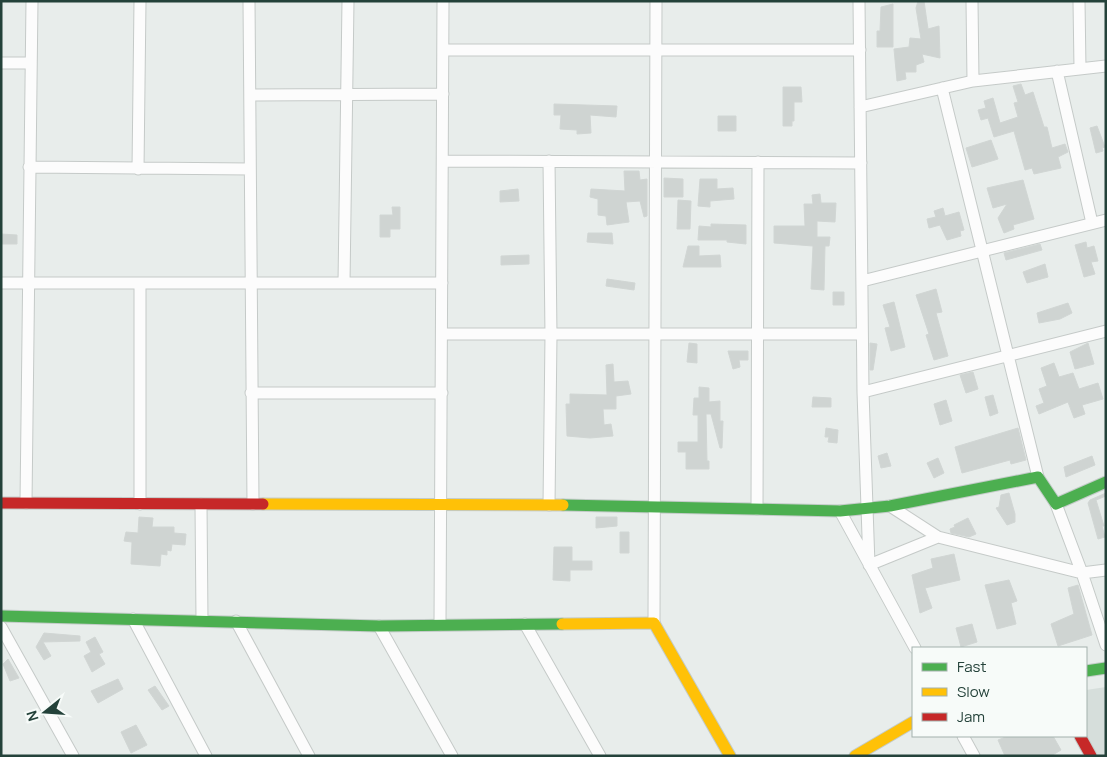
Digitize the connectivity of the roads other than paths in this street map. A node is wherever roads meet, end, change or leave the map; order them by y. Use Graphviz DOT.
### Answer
graph roads {
  1 [pos="32,1"];
  2 [pos="140,1"];
  3 [pos="249,1"];
  4 [pos="348,1"];
  5 [pos="443,1"];
  6 [pos="656,1"];
  7 [pos="859,1"];
  8 [pos="972,1"];
  9 [pos="1079,1"];
  10 [pos="443,50"];
  11 [pos="860,50"];
  12 [pos="656,51"];
  13 [pos="1,63"];
  14 [pos="31,64"];
  15 [pos="1106,66"];
  16 [pos="1080,69"];
  17 [pos="1057,71"];
  18 [pos="973,81"];
  19 [pos="942,88"];
  20 [pos="443,94"];
  21 [pos="250,95"];
  22 [pos="348,95"];
  23 [pos="860,107"];
  24 [pos="443,161"];
  25 [pos="549,161"];
  26 [pos="654,162"];
  27 [pos="758,162"];
  28 [pos="861,163"];
  29 [pos="29,167"];
  30 [pos="138,169"];
  31 [pos="250,169"];
  32 [pos="1106,220"];
  33 [pos="1092,224"];
  34 [pos="982,250"];
  35 [pos="862,281"];
  36 [pos="344,283"];
  37 [pos="442,283"];
  38 [pos="1,284"];
  39 [pos="28,284"];
  40 [pos="140,284"];
  41 [pos="250,284"];
  42 [pos="1106,331"];
  43 [pos="442,334"];
  44 [pos="862,334"];
  45 [pos="551,335"];
  46 [pos="756,335"];
  47 [pos="654,336"];
  48 [pos="1008,355"];
  49 [pos="863,392"];
  50 [pos="251,393"];
  51 [pos="442,394"];
  52 [pos="1038,477"];
  53 [pos="1106,482"];
  54 [pos="1,503"];
  55 [pos="26,503"];
  56 [pos="140,504"];
  57 [pos="201,504"];
  58 [pos="254,504"];
  59 [pos="1056,504"];
  60 [pos="442,506"];
  61 [pos="549,506"];
  62 [pos="890,506"];
  63 [pos="656,508"];
  64 [pos="866,508"];
  65 [pos="757,509"];
  66 [pos="840,511"];
  67 [pos="938,537"];
  68 [pos="869,565"];
  69 [pos="1106,570"];
  70 [pos="1082,573"];
  71 [pos="1,616"];
  72 [pos="133,619"];
  73 [pos="202,620"];
  74 [pos="236,621"];
  75 [pos="654,623"];
  76 [pos="526,624"];
  77 [pos="440,625"];
  78 [pos="1,626"];
  79 [pos="380,626"];
  80 [pos="1106,645"];
  81 [pos="914,647"];
  82 [pos="1106,668"];
  83 [pos="1087,671"];
  84 [pos="912,723"];
  85 [pos="964,737"];
  86 [pos="1081,737"];
  87 [pos="73,756"];
  88 [pos="206,756"];
  89 [pos="310,756"];
  90 [pos="452,756"];
  91 [pos="600,756"];
  92 [pos="730,756"];
  93 [pos="855,756"];
  94 [pos="974,756"];
  95 [pos="1091,756"];
  1 -- 14 [label="street"];
  2 -- 30 [label="street"];
  3 -- 21 [label="street"];
  4 -- 22 [label="street"];
  5 -- 10 [label="street"];
  6 -- 12 [label="street"];
  7 -- 11 [label="street"];
  8 -- 18 [label="street"];
  9 -- 16 [label="street"];
  10 -- 12 [label="street"];
  10 -- 20 [label="street"];
  11 -- 12 [label="street"];
  11 -- 23 [label="street"];
  12 -- 26 [label="street"];
  13 -- 14 [label="street"];
  14 -- 29 [label="street"];
  15 -- 16 [label="street"];
  16 -- 17 [label="street"];
  17 -- 18 [label="street"];
  17 -- 33 [label="street"];
  18 -- 19 [label="street"];
  19 -- 23 [label="street"];
  19 -- 34 [label="street"];
  20 -- 22 [label="street"];
  20 -- 24 [label="street"];
  21 -- 22 [label="street"];
  21 -- 31 [label="street"];
  22 -- 36 [label="street"];
  23 -- 28 [label="street"];
  24 -- 25 [label="street"];
  24 -- 37 [label="street"];
  25 -- 26 [label="street"];
  25 -- 45 [label="street"];
  26 -- 27 [label="street"];
  26 -- 47 [label="street"];
  27 -- 28 [label="street"];
  27 -- 46 [label="street"];
  28 -- 35 [label="street"];
  29 -- 30 [label="street"];
  29 -- 39 [label="street"];
  30 -- 31 [label="street"];
  31 -- 41 [label="street"];
  32 -- 33 [label="street"];
  33 -- 34 [label="street"];
  34 -- 35 [label="street"];
  34 -- 48 [label="street"];
  35 -- 44 [label="street"];
  36 -- 37 [label="street"];
  36 -- 41 [label="street"];
  37 -- 43 [label="street"];
  38 -- 39 [label="street"];
  39 -- 40 [label="street"];
  39 -- 55 [label="street"];
  40 -- 41 [label="street"];
  40 -- 56 [label="street"];
  41 -- 50 [label="street"];
  42 -- 48 [label="street"];
  43 -- 45 [label="street"];
  43 -- 51 [label="street"];
  44 -- 46 [label="street"];
  44 -- 49 [label="street"];
  45 -- 47 [label="street"];
  45 -- 61 [label="street"];
  46 -- 47 [label="street"];
  46 -- 65 [label="street"];
  47 -- 63 [label="street"];
  48 -- 49 [label="street"];
  48 -- 52 [label="street"];
  49 -- 64 [label="street"];
  50 -- 51 [label="street"];
  50 -- 58 [label="street"];
  51 -- 60 [label="street"];
  52 -- 59 [label="street"];
  52 -- 62 [label="street"];
  53 -- 59 [label="street"];
  54 -- 55 [label="street"];
  55 -- 56 [label="street"];
  56 -- 57 [label="street"];
  57 -- 58 [label="street"];
  57 -- 73 [label="street"];
  58 -- 60 [label="street"];
  59 -- 70 [label="street"];
  60 -- 61 [label="street"];
  60 -- 77 [label="street"];
  61 -- 63 [label="street"];
  62 -- 64 [label="street"];
  62 -- 67 [label="street"];
  63 -- 65 [label="street"];
  63 -- 75 [label="street"];
  64 -- 66 [label="street"];
  64 -- 68 [label="street"];
  65 -- 66 [label="street"];
  66 -- 68 [label="street"];
  67 -- 68 [label="street"];
  67 -- 70 [label="street"];
  68 -- 81 [label="street"];
  69 -- 70 [label="street"];
  70 -- 80 [label="street"];
  71 -- 72 [label="street"];
  72 -- 73 [label="street"];
  72 -- 88 [label="street"];
  73 -- 74 [label="street"];
  74 -- 79 [label="street"];
  74 -- 89 [label="street"];
  75 -- 76 [label="street"];
  75 -- 92 [label="street"];
  76 -- 77 [label="street"];
  76 -- 91 [label="street"];
  77 -- 79 [label="street"];
  78 -- 87 [label="street"];
  79 -- 90 [label="street"];
  82 -- 83 [label="street"];
  84 -- 93 [label="street"];
  85 -- 94 [label="street"];
  86 -- 95 [label="street"];
}
